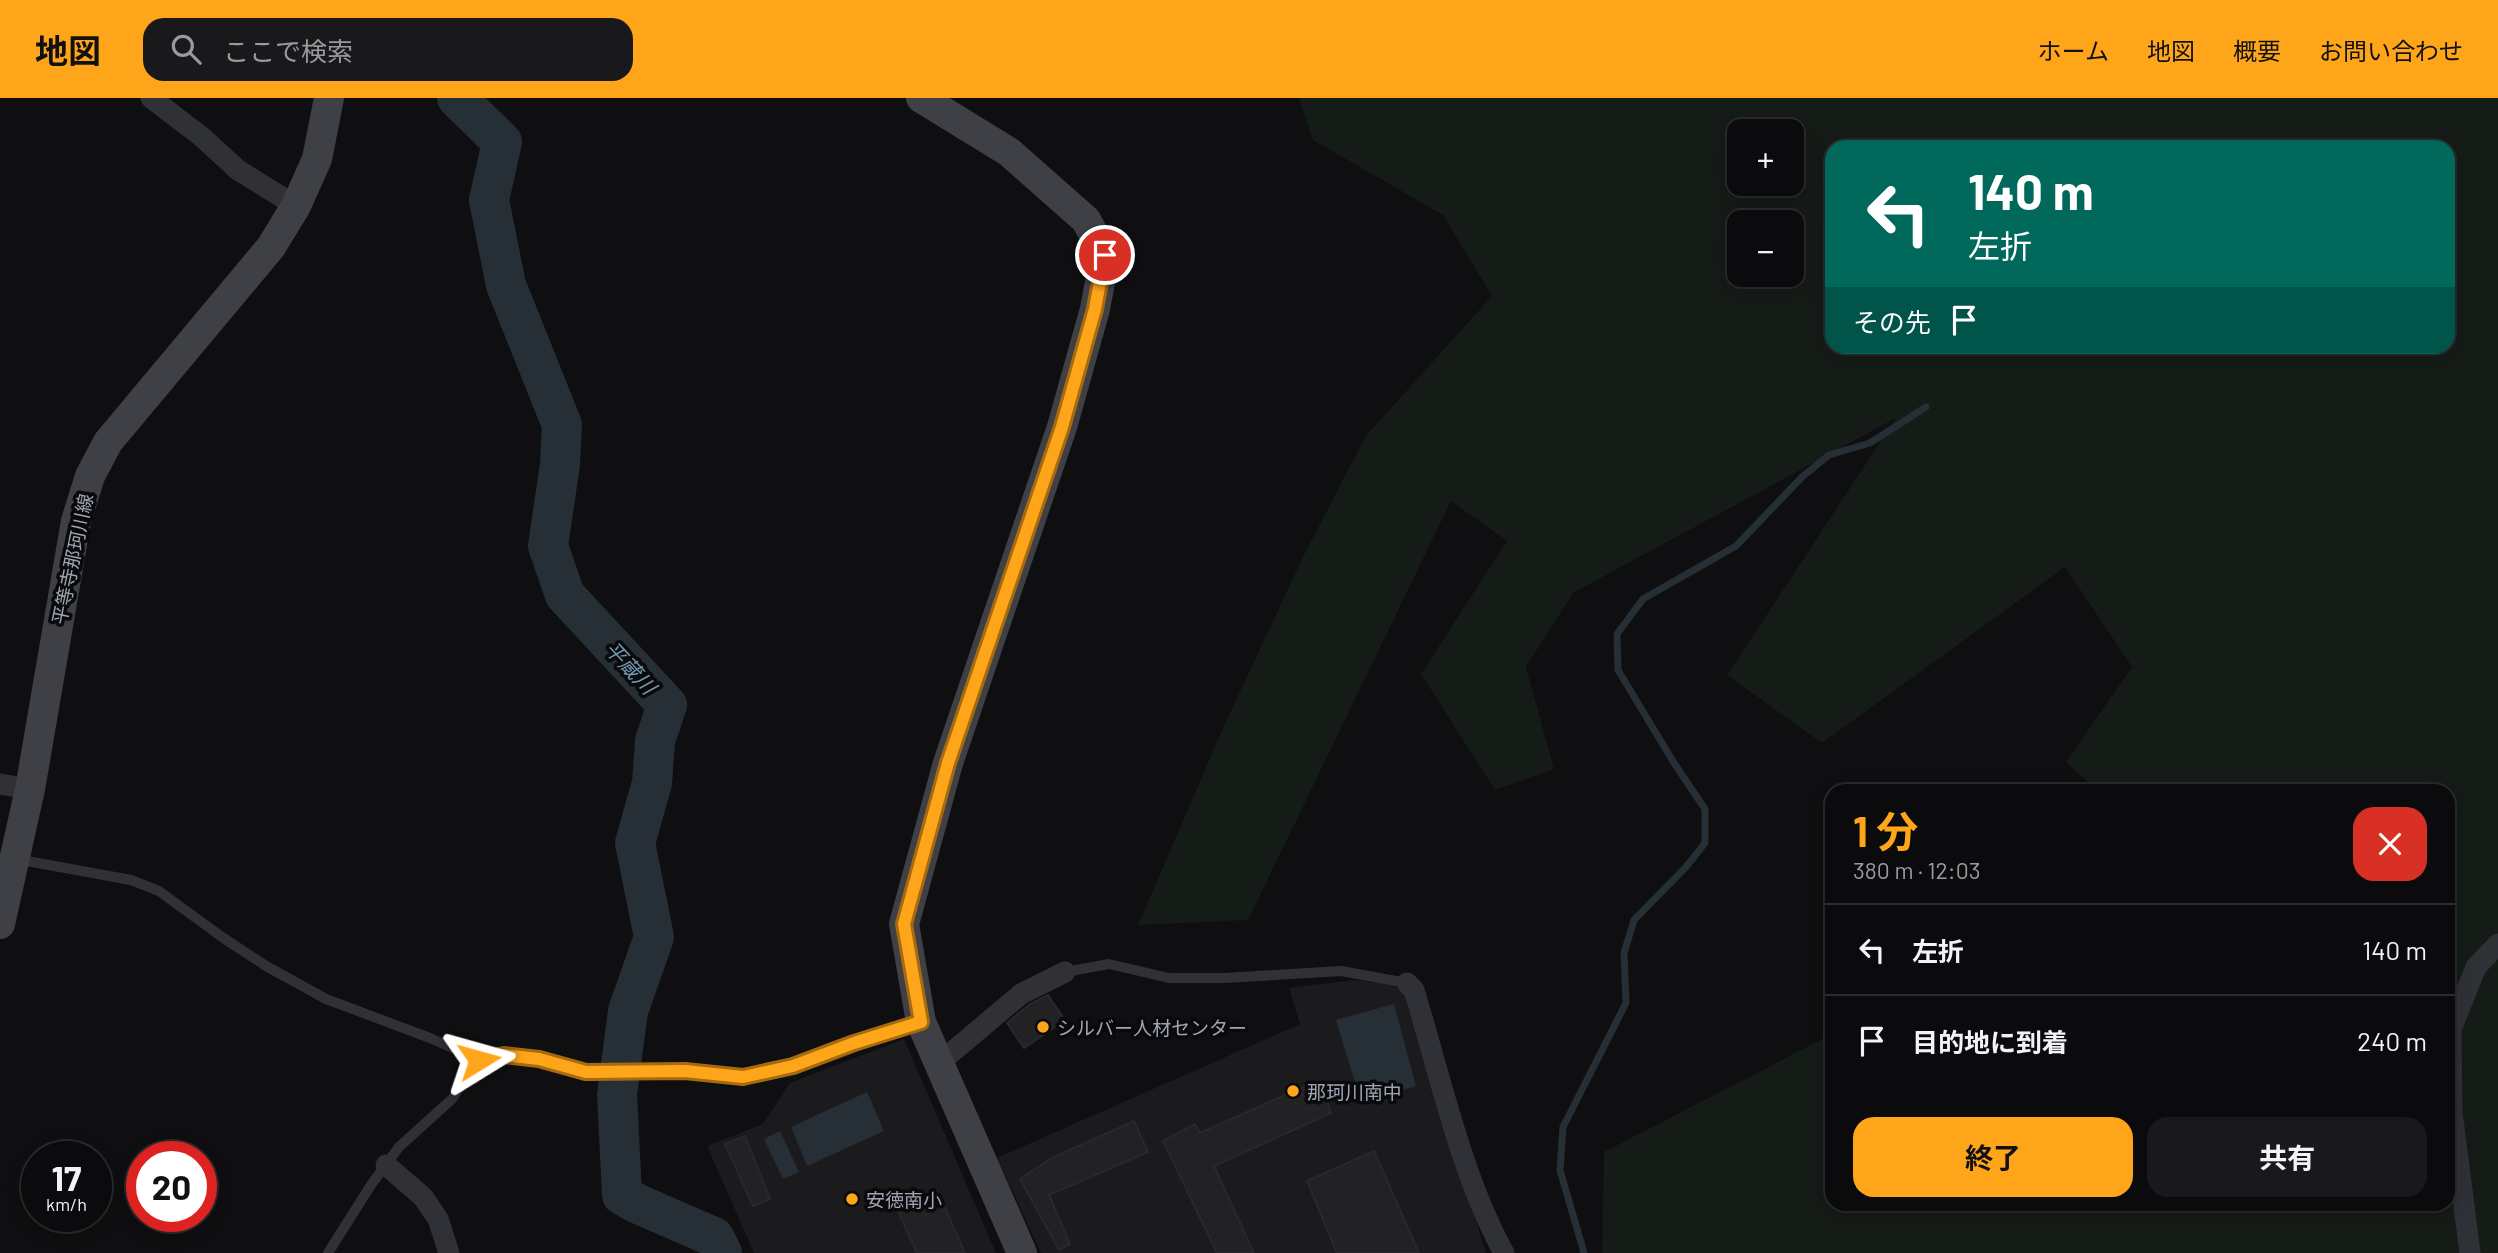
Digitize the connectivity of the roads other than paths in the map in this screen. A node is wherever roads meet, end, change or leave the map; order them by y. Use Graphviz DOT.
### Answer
graph roads {
  1 [pos="151,98"];
  2 [pos="329,98"];
  3 [pos="921,98"];
  4 [pos="296,206"];
  5 [pos="0,784"];
  6 [pos="30,789"];
  7 [pos="16,859"];
  8 [pos="0,924"];
  9 [pos="2498,944"];
  10 [pos="1065,972"];
  11 [pos="1407,983"];
  12 [pos="2455,1019"];
  13 [pos="921,1022"];
  14 [pos="479,1060"];
  15 [pos="938,1063"];
  16 [pos="2455,1136"];
  17 [pos="386,1165"];
  18 [pos="446,1246"];
  19 [pos="328,1253"];
  20 [pos="463,1253"];
  21 [pos="1022,1253"];
  22 [pos="1504,1253"];
  23 [pos="2470,1253"];
  1 -- 4 [label="street"];
  2 -- 4 [label="street, 平等寺那珂川線"];
  3 -- 13 [label="street"];
  4 -- 6 [label="street, 平等寺那珂川線"];
  5 -- 6 [label="street"];
  6 -- 7 [label="street, 平等寺那珂川線"];
  7 -- 8 [label="street, 平等寺那珂川線"];
  7 -- 14 [label="lane"];
  9 -- 12 [label="street"];
  10 -- 11 [label="lane"];
  10 -- 15 [label="street"];
  11 -- 22 [label="street"];
  13 -- 14 [label="lane"];
  13 -- 15 [label="street"];
  14 -- 17 [label="lane"];
  15 -- 21 [label="street"];
  16 -- 23 [label="street"];
  17 -- 18 [label="street"];
  17 -- 19 [label="lane"];
  18 -- 20 [label="lane"];
}
